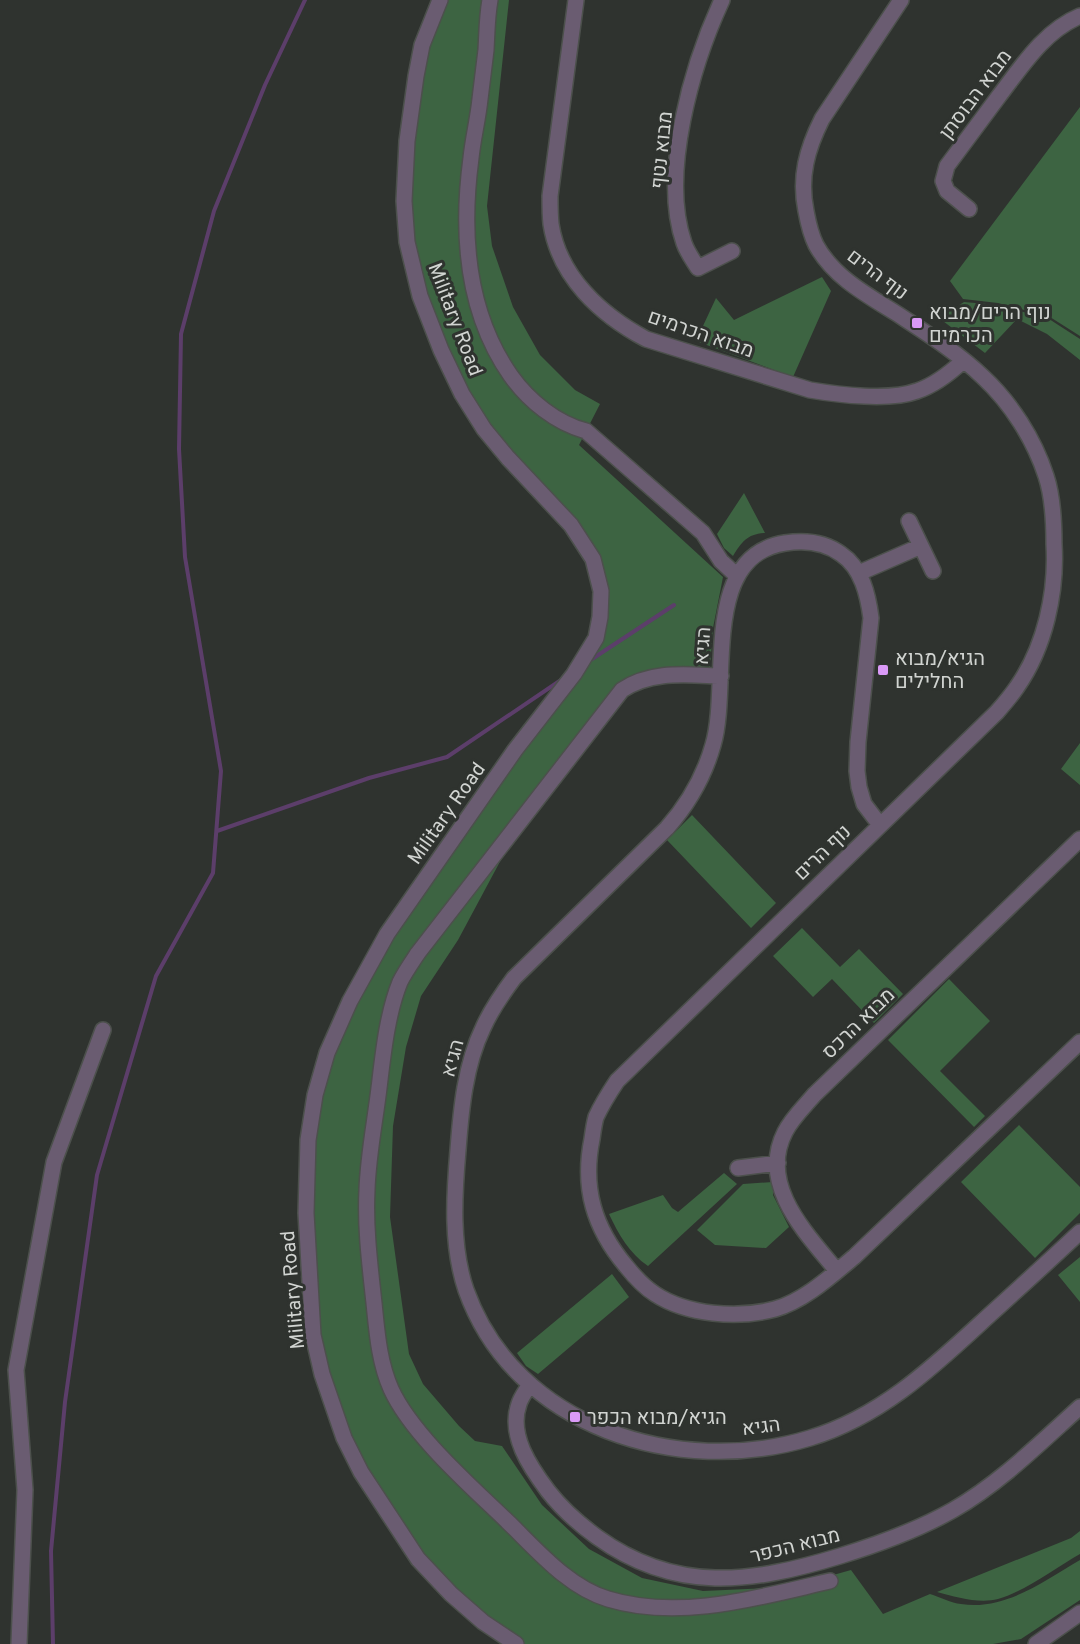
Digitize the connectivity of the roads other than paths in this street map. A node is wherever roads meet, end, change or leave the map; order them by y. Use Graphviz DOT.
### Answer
graph roads {
  1 [pos="440,0"];
  2 [pos="489,0"];
  3 [pos="576,0"];
  4 [pos="722,0"];
  5 [pos="901,0"];
  6 [pos="1080,16"];
  7 [pos="969,209"];
  8 [pos="732,251"];
  9 [pos="963,361"];
  10 [pos="909,521"];
  11 [pos="921,546"];
  12 [pos="933,571"];
  13 [pos="859,573"];
  14 [pos="736,575"];
  15 [pos="721,676"];
  16 [pos="880,825"];
  17 [pos="1080,839"];
  18 [pos="103,1030"];
  19 [pos="1080,1042"];
  20 [pos="778,1163"];
  21 [pos="738,1168"];
  22 [pos="1080,1232"];
  23 [pos="837,1271"];
  24 [pos="530,1384"];
  25 [pos="1080,1407"];
  26 [pos="830,1581"];
  27 [pos="1080,1613"];
  28 [pos="19,1644"];
  29 [pos="516,1644"];
  30 [pos="1036,1644"];
  1 -- 29 [label="street, Military Road"];
  2 -- 14 [label="street"];
  3 -- 9 [label="street, מבוא הכרמים"];
  4 -- 8 [label="street, מבוא נטף"];
  5 -- 9 [label="street, נוף הרים"];
  6 -- 7 [label="street, מבוא הבוסתן"];
  9 -- 16 [label="street, נוף הרים"];
  10 -- 11 [label="street"];
  11 -- 12 [label="street"];
  11 -- 13 [label="street"];
  13 -- 14 [label="street, הגיא"];
  13 -- 16 [label="street, הגיא"];
  14 -- 15 [label="street, הגיא"];
  15 -- 24 [label="street, הגיא"];
  15 -- 26 [label="street"];
  16 -- 23 [label="street, נוף הרים"];
  17 -- 20 [label="street, מבוא הרכס"];
  18 -- 28 [label="street"];
  19 -- 23 [label="street, נוף הרים"];
  20 -- 21 [label="street"];
  20 -- 23 [label="street, מבוא הרכס"];
  22 -- 24 [label="street, הגיא"];
  24 -- 25 [label="street, מבוא הכפר"];
  27 -- 30 [label="street"];
}
